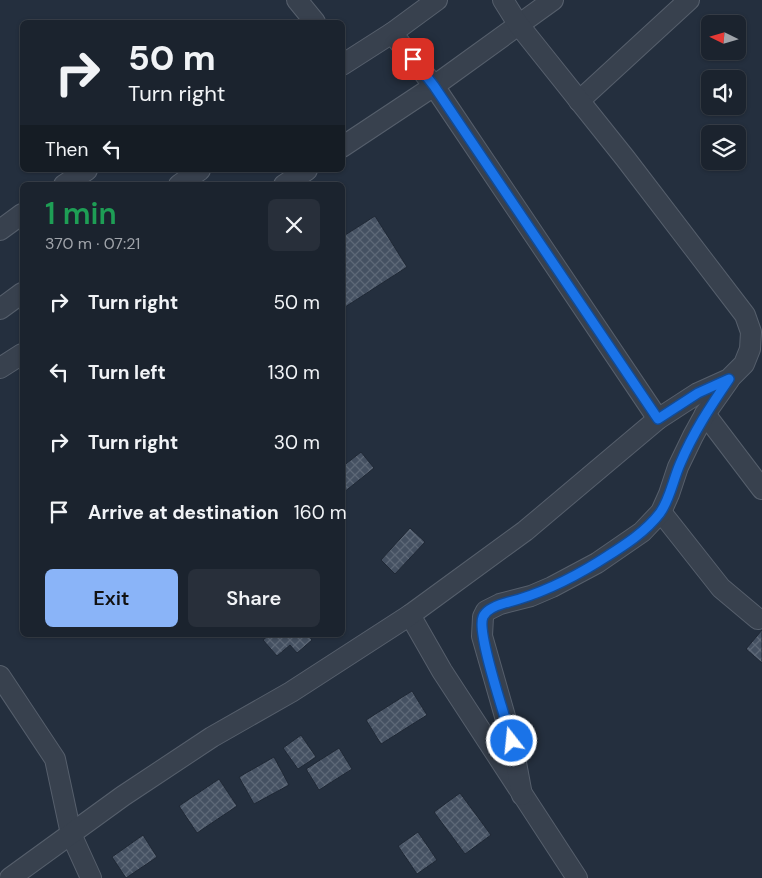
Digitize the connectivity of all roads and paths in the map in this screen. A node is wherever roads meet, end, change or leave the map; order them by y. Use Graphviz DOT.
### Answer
graph roads {
  1 [pos="297,0"];
  2 [pos="437,0"];
  3 [pos="504,0"];
  4 [pos="553,0"];
  5 [pos="689,0"];
  6 [pos="312,20"];
  7 [pos="518,24"];
  8 [pos="392,32"];
  9 [pos="345,62"];
  10 [pos="434,86"];
  11 [pos="580,101"];
  12 [pos="345,145"];
  13 [pos="84,172"];
  14 [pos="197,172"];
  15 [pos="304,172"];
  16 [pos="69,182"];
  17 [pos="183,182"];
  18 [pos="289,182"];
  19 [pos="20,215"];
  20 [pos="0,230"];
  21 [pos="20,294"];
  22 [pos="0,309"];
  23 [pos="20,355"];
  24 [pos="0,368"];
  25 [pos="729,379"];
  26 [pos="705,414"];
  27 [pos="658,419"];
  28 [pos="762,489"];
  29 [pos="661,512"];
  30 [pos="410,614"];
  31 [pos="758,619"];
  32 [pos="0,676"];
  33 [pos="522,795"];
  34 [pos="71,834"];
  35 [pos="10,878"];
  36 [pos="91,878"];
  37 [pos="576,878"];
  1 -- 6 [label="street"];
  2 -- 8 [label="street"];
  3 -- 7 [label="street"];
  4 -- 7 [label="street"];
  5 -- 11 [label="street"];
  7 -- 10 [label="street"];
  7 -- 11 [label="street"];
  8 -- 9 [label="street"];
  8 -- 10 [label="street"];
  10 -- 12 [label="street"];
  10 -- 27 [label="street"];
  11 -- 25 [label="street"];
  13 -- 16 [label="street"];
  14 -- 17 [label="street"];
  15 -- 18 [label="street"];
  19 -- 20 [label="street"];
  21 -- 22 [label="street"];
  23 -- 24 [label="street"];
  25 -- 26 [label="street"];
  25 -- 27 [label="street"];
  26 -- 28 [label="street"];
  26 -- 29 [label="street"];
  27 -- 30 [label="street"];
  29 -- 31 [label="street"];
  29 -- 33 [label="street"];
  30 -- 33 [label="street"];
  30 -- 34 [label="street"];
  32 -- 34 [label="street"];
  33 -- 37 [label="street"];
  34 -- 35 [label="street"];
  34 -- 36 [label="street"];
}
